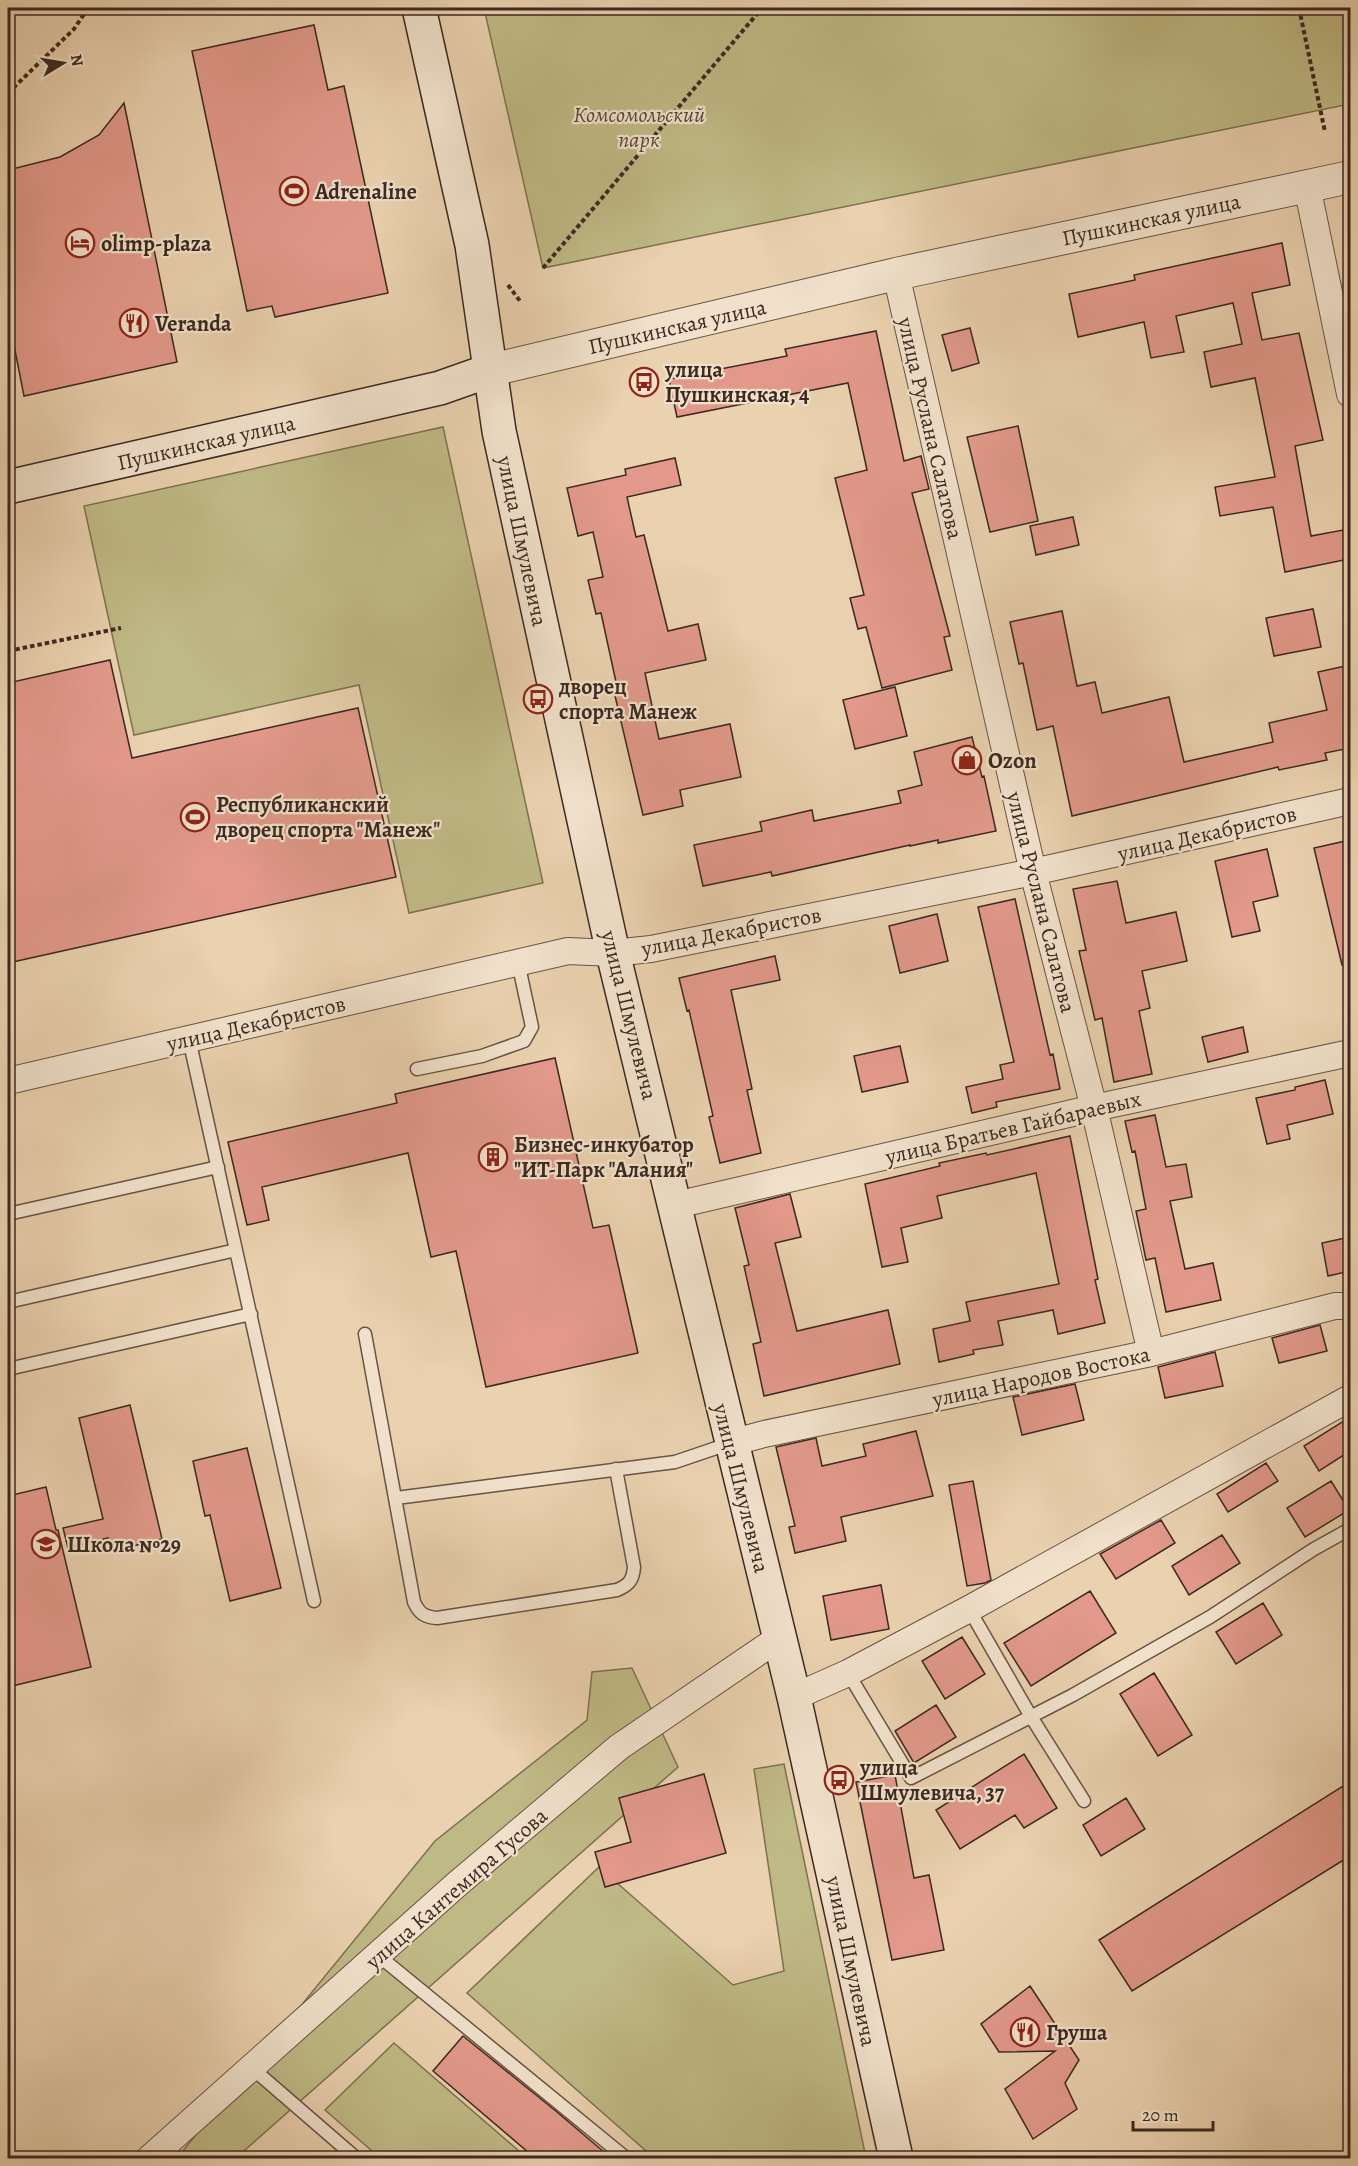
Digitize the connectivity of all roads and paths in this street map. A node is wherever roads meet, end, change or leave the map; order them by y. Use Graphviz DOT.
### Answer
graph roads {
  1 [pos="88,8"];
  2 [pos="419,8"];
  3 [pos="762,8"];
  4 [pos="1299,8"];
  5 [pos="8,93"];
  6 [pos="1325,132"];
  7 [pos="1350,177"];
  8 [pos="1307,186"];
  9 [pos="543,268"];
  10 [pos="896,274"];
  11 [pos="491,370"];
  12 [pos="1350,394"];
  13 [pos="8,488"];
  14 [pos="122,628"];
  15 [pos="8,651"];
  16 [pos="1350,801"];
  17 [pos="1032,872"];
  18 [pos="614,953"];
  19 [pos="518,962"];
  20 [pos="189,1039"];
  21 [pos="1350,1053"];
  22 [pos="417,1069"];
  23 [pos="8,1081"];
  24 [pos="1094,1108"];
  25 [pos="218,1167"];
  26 [pos="676,1205"];
  27 [pos="8,1214"];
  28 [pos="236,1250"];
  29 [pos="8,1302"];
  30 [pos="1350,1306"];
  31 [pos="251,1314"];
  32 [pos="365,1334"];
  33 [pos="1151,1353"];
  34 [pos="8,1369"];
  35 [pos="1350,1398"];
  36 [pos="731,1443"];
  37 [pos="616,1469"];
  38 [pos="396,1498"];
  39 [pos="1350,1529"];
  40 [pos="314,1600"];
  41 [pos="969,1609"];
  42 [pos="779,1638"];
  43 [pos="848,1673"];
  44 [pos="794,1697"];
  45 [pos="1030,1715"];
  46 [pos="1084,1801"];
  47 [pos="379,1956"];
  48 [pos="252,2068"];
  49 [pos="150,2158"];
  50 [pos="357,2158"];
  51 [pos="626,2158"];
  52 [pos="896,2158"];
  1 -- 5 [label="path"];
  2 -- 11 [label="main road, улица Шмулевича"];
  3 -- 9 [label="path"];
  4 -- 6 [label="path"];
  7 -- 8 [label="street, Пушкинская улица"];
  8 -- 10 [label="street, Пушкинская улица"];
  8 -- 12 [label="street"];
  10 -- 11 [label="street, Пушкинская улица"];
  10 -- 17 [label="street, улица Руслана Салатова"];
  11 -- 13 [label="main road, Пушкинская улица"];
  11 -- 18 [label="main road, улица Шмулевича"];
  14 -- 15 [label="path"];
  16 -- 17 [label="street, улица Декабристов"];
  17 -- 18 [label="street, улица Декабристов"];
  17 -- 24 [label="street, улица Руслана Салатова"];
  18 -- 19 [label="street, улица Декабристов"];
  18 -- 26 [label="main road, улица Шмулевича"];
  19 -- 20 [label="street, улица Декабристов"];
  19 -- 22 [label="lane"];
  20 -- 23 [label="street, улица Декабристов"];
  20 -- 25 [label="lane"];
  21 -- 24 [label="street, улица Братьев Гайбараевых"];
  24 -- 26 [label="street, улица Братьев Гайбараевых"];
  24 -- 33 [label="street, улица Руслана Салатова"];
  25 -- 27 [label="lane"];
  25 -- 28 [label="lane"];
  26 -- 36 [label="main road, улица Шмулевича"];
  28 -- 29 [label="lane"];
  28 -- 31 [label="lane"];
  30 -- 33 [label="street, улица Народов Востока"];
  31 -- 34 [label="lane"];
  31 -- 40 [label="lane"];
  32 -- 38 [label="lane"];
  33 -- 36 [label="street, улица Народов Востока"];
  35 -- 41 [label="street"];
  36 -- 37 [label="lane"];
  36 -- 42 [label="main road, улица Шмулевича"];
  37 -- 38 [label="lane"];
  37 -- 38 [label="lane"];
  39 -- 45 [label="lane"];
  41 -- 43 [label="street"];
  41 -- 45 [label="lane"];
  42 -- 44 [label="main road, улица Шмулевича"];
  42 -- 47 [label="street, улица Кантемира Гусова"];
  43 -- 44 [label="street"];
  43 -- 45 [label="lane"];
  44 -- 52 [label="main road, улица Шмулевича"];
  45 -- 46 [label="lane"];
  47 -- 48 [label="street, улица Кантемира Гусова"];
  47 -- 51 [label="lane"];
  48 -- 49 [label="street, улица Кантемира Гусова"];
  48 -- 50 [label="lane"];
}
